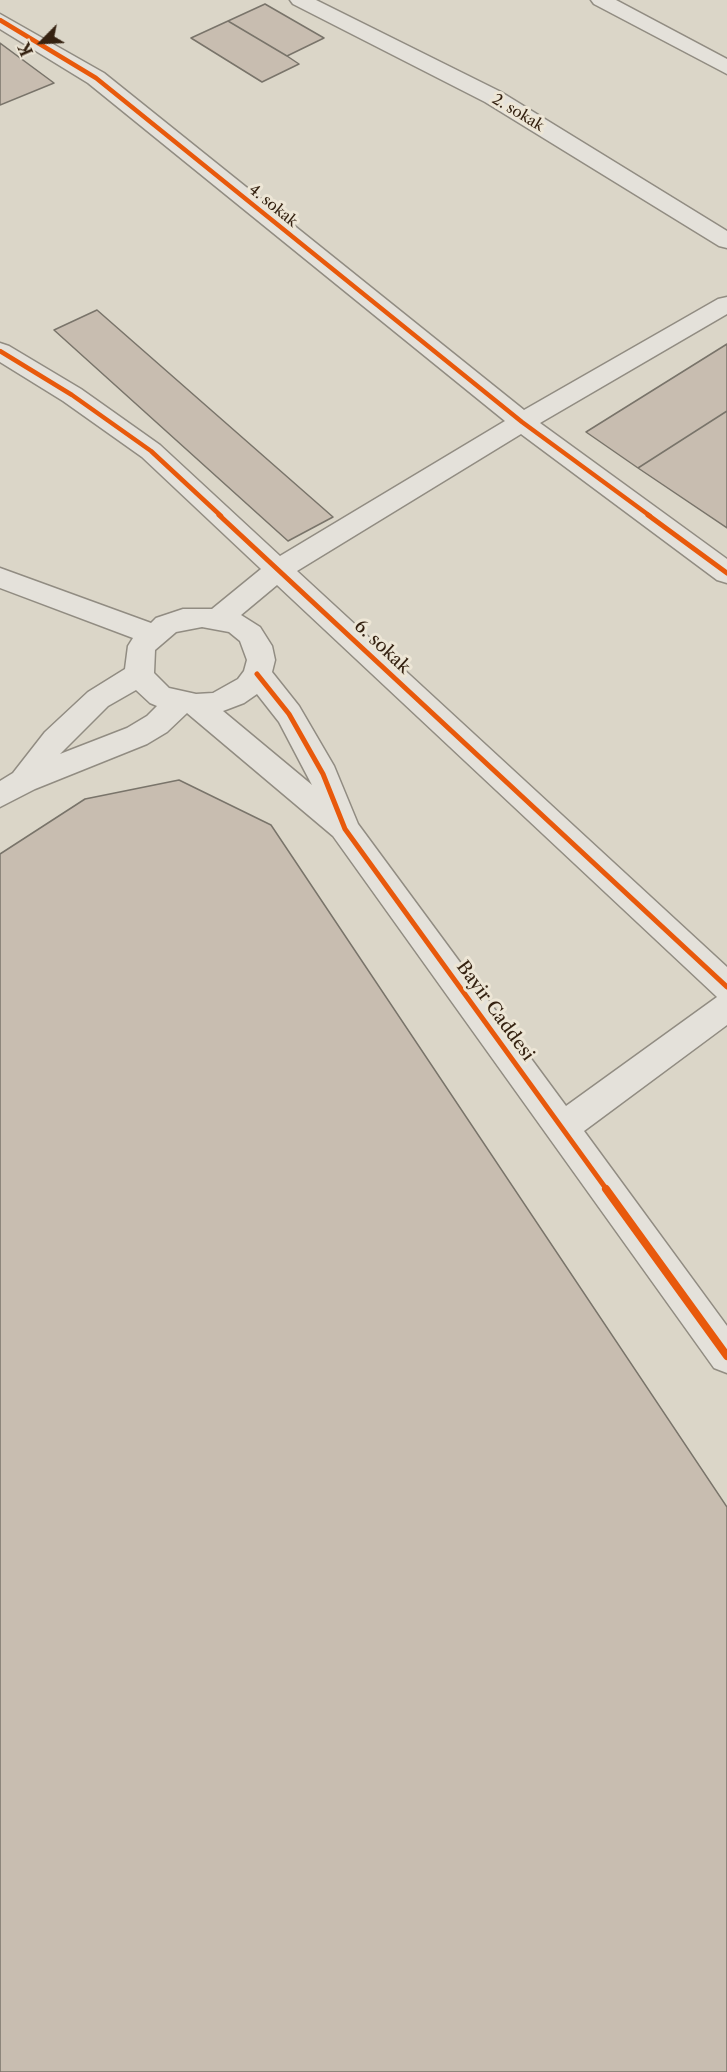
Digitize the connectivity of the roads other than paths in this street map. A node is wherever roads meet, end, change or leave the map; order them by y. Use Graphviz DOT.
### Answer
graph roads {
  1 [pos="300,0"];
  2 [pos="601,0"];
  3 [pos="0,20"];
  4 [pos="727,68"];
  5 [pos="727,241"];
  6 [pos="727,304"];
  7 [pos="0,351"];
  8 [pos="522,422"];
  9 [pos="277,570"];
  10 [pos="727,573"];
  11 [pos="0,578"];
  12 [pos="220,618"];
  13 [pos="152,634"];
  14 [pos="140,674"];
  15 [pos="257,674"];
  16 [pos="187,704"];
  17 [pos="12,789"];
  18 [pos="345,829"];
  19 [pos="727,987"];
  20 [pos="727,1007"];
  21 [pos="562,1128"];
  22 [pos="727,1356"];
  1 -- 5 [label="street, 2. sokak"];
  2 -- 4 [label="street"];
  3 -- 8 [label="street, 4. sokak"];
  6 -- 8 [label="street"];
  7 -- 9 [label="street, 6. sokak"];
  8 -- 9 [label="street"];
  8 -- 10 [label="street, 4. sokak"];
  9 -- 12 [label="street"];
  9 -- 19 [label="street, 6. sokak"];
  11 -- 13 [label="street"];
  12 -- 13 [label="street"];
  12 -- 15 [label="street"];
  13 -- 14 [label="street"];
  14 -- 16 [label="street"];
  14 -- 17 [label="street"];
  15 -- 16 [label="street"];
  15 -- 18 [label="street, Bayir Caddesi"];
  16 -- 17 [label="street"];
  16 -- 18 [label="street, Bayir Caddesi"];
  18 -- 21 [label="street, Bayir Caddesi"];
  20 -- 21 [label="street"];
  21 -- 22 [label="street, Bayir Caddesi"];
}
